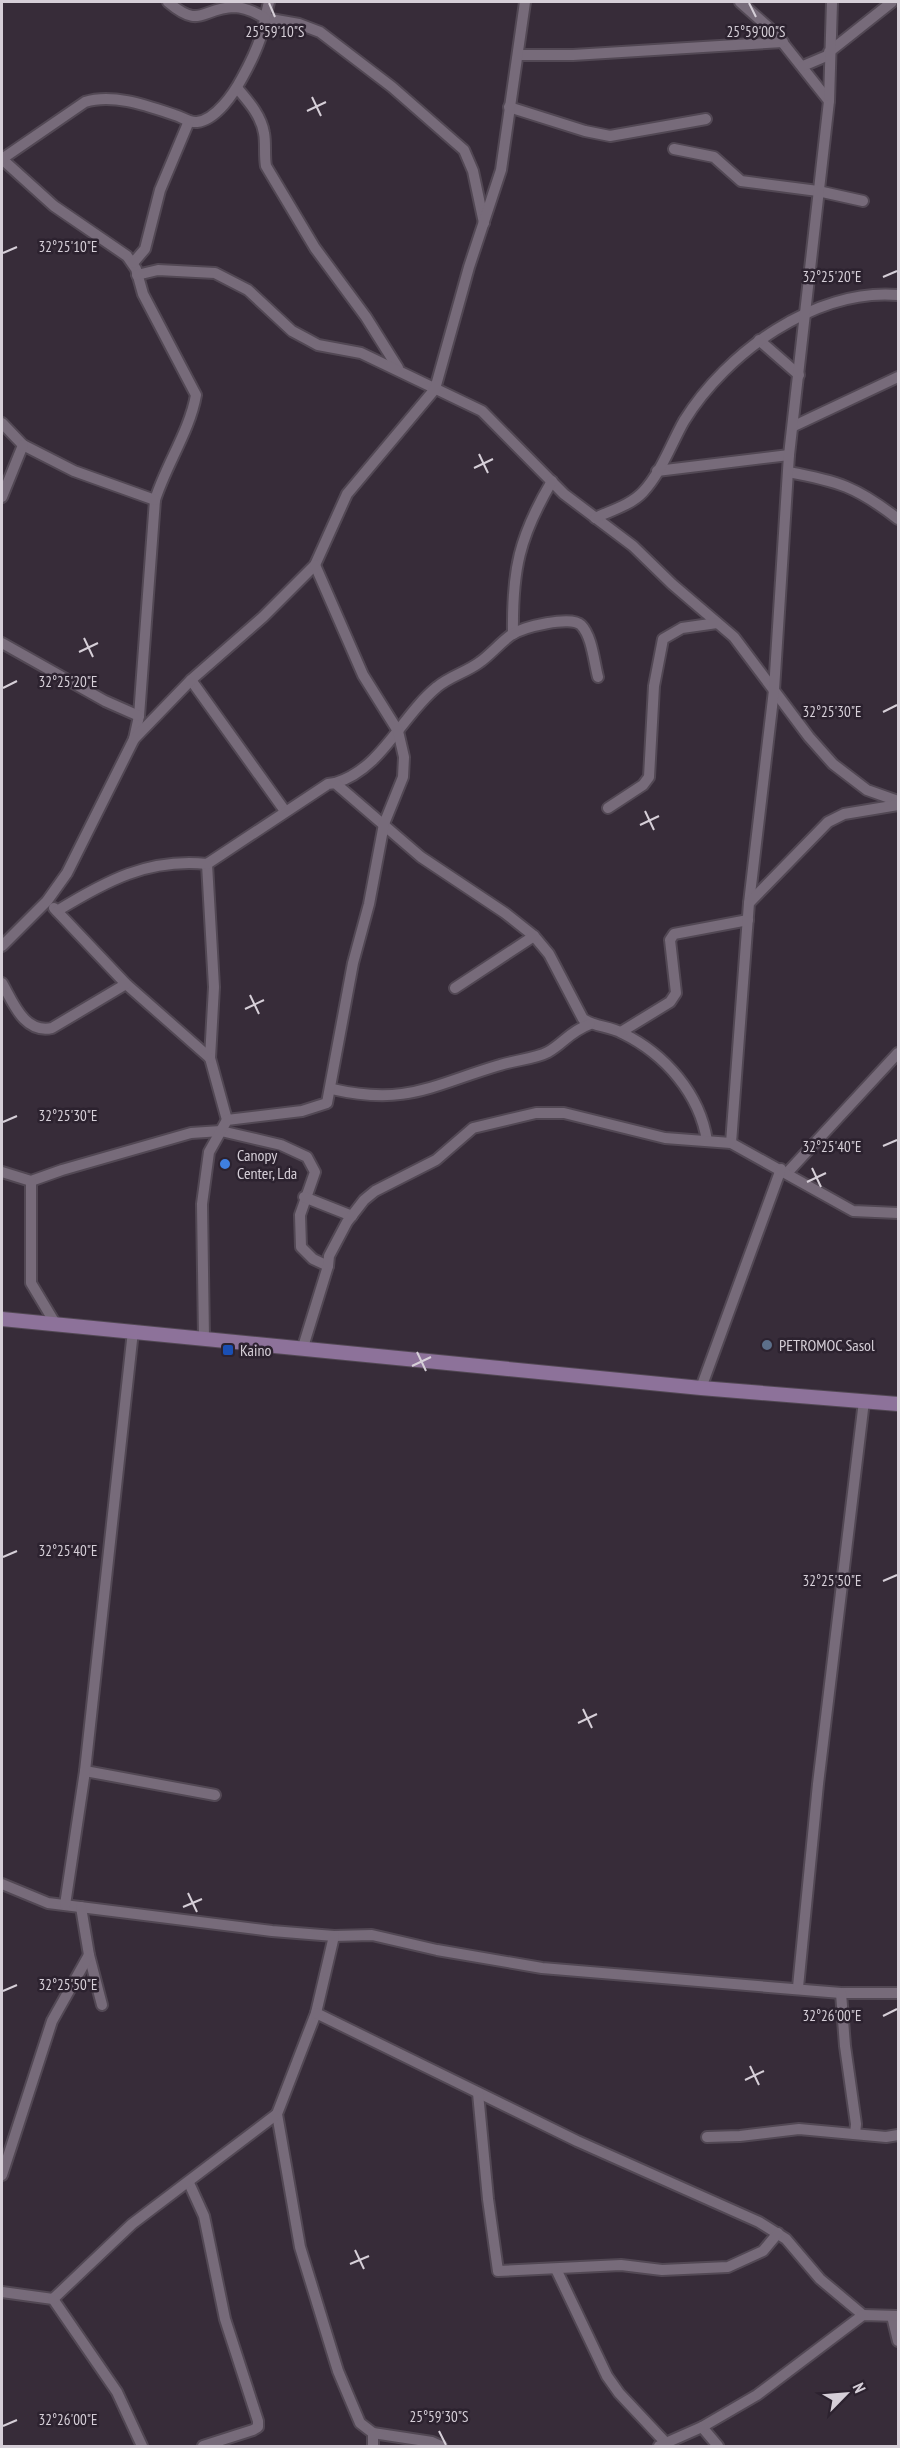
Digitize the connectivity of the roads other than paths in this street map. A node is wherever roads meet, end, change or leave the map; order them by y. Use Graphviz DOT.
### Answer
graph roads {
  1 [pos="168,2"];
  2 [pos="269,2"];
  3 [pos="525,2"];
  4 [pos="740,2"];
  5 [pos="832,2"];
  6 [pos="892,2"];
  7 [pos="265,18"];
  8 [pos="783,42"];
  9 [pos="829,53"];
  10 [pos="518,55"];
  11 [pos="803,66"];
  12 [pos="237,88"];
  13 [pos="829,101"];
  14 [pos="509,107"];
  15 [pos="706,119"];
  16 [pos="189,121"];
  17 [pos="674,149"];
  18 [pos="2,159"];
  19 [pos="818,191"];
  20 [pos="863,201"];
  21 [pos="484,223"];
  22 [pos="133,263"];
  23 [pos="137,275"];
  24 [pos="898,295"];
  25 [pos="807,314"];
  26 [pos="759,340"];
  27 [pos="398,368"];
  28 [pos="799,375"];
  29 [pos="898,377"];
  30 [pos="435,389"];
  31 [pos="2,423"];
  32 [pos="794,426"];
  33 [pos="22,445"];
  34 [pos="789,455"];
  35 [pos="657,471"];
  36 [pos="788,472"];
  37 [pos="552,481"];
  38 [pos="2,497"];
  39 [pos="155,500"];
  40 [pos="595,518"];
  41 [pos="898,519"];
  42 [pos="315,565"];
  43 [pos="717,623"];
  44 [pos="513,634"];
  45 [pos="2,643"];
  46 [pos="598,677"];
  47 [pos="191,680"];
  48 [pos="774,690"];
  49 [pos="139,716"];
  50 [pos="398,730"];
  51 [pos="134,739"];
  52 [pos="335,783"];
  53 [pos="898,801"];
  54 [pos="898,806"];
  55 [pos="608,808"];
  56 [pos="285,811"];
  57 [pos="384,824"];
  58 [pos="207,864"];
  59 [pos="47,901"];
  60 [pos="749,903"];
  61 [pos="57,911"];
  62 [pos="748,920"];
  63 [pos="534,936"];
  64 [pos="2,946"];
  65 [pos="2,983"];
  66 [pos="126,984"];
  67 [pos="455,988"];
  68 [pos="590,1024"];
  69 [pos="621,1032"];
  70 [pos="898,1053"];
  71 [pos="210,1058"];
  72 [pos="332,1089"];
  73 [pos="227,1120"];
  74 [pos="221,1131"];
  75 [pos="707,1141"];
  76 [pos="731,1143"];
  77 [pos="784,1171"];
  78 [pos="2,1172"];
  79 [pos="31,1181"];
  80 [pos="304,1197"];
  81 [pos="898,1213"];
  82 [pos="352,1216"];
  83 [pos="328,1266"];
  84 [pos="2,1319"];
  85 [pos="55,1323"];
  86 [pos="133,1331"];
  87 [pos="204,1338"];
  88 [pos="303,1347"];
  89 [pos="701,1388"];
  90 [pos="864,1401"];
  91 [pos="898,1404"];
  92 [pos="85,1771"];
  93 [pos="216,1796"];
  94 [pos="2,1884"];
  95 [pos="65,1905"];
  96 [pos="81,1907"];
  97 [pos="334,1936"];
  98 [pos="89,1955"];
  99 [pos="798,1987"];
  100 [pos="842,1993"];
  101 [pos="898,1993"];
  102 [pos="102,2005"];
  103 [pos="316,2013"];
  104 [pos="478,2093"];
  105 [pos="277,2114"];
  106 [pos="855,2134"];
  107 [pos="898,2135"];
  108 [pos="707,2137"];
  109 [pos="2,2175"];
  110 [pos="189,2183"];
  111 [pos="778,2233"];
  112 [pos="556,2269"];
  113 [pos="2,2292"];
  114 [pos="53,2299"];
  115 [pos="863,2315"];
  116 [pos="895,2316"];
  117 [pos="898,2341"];
  118 [pos="702,2427"];
  119 [pos="373,2433"];
  120 [pos="662,2444"];
  121 [pos="142,2446"];
  122 [pos="203,2446"];
  123 [pos="374,2446"];
  124 [pos="441,2446"];
  125 [pos="718,2446"];
  1 -- 7 [label="street"];
  2 -- 7 [label="street"];
  3 -- 10 [label="street"];
  4 -- 8 [label="street"];
  5 -- 9 [label="street"];
  6 -- 9 [label="street"];
  7 -- 12 [label="street"];
  7 -- 21 [label="street"];
  8 -- 10 [label="street"];
  8 -- 11 [label="street"];
  9 -- 11 [label="street"];
  9 -- 13 [label="street"];
  10 -- 14 [label="street"];
  11 -- 13 [label="street"];
  12 -- 16 [label="street"];
  12 -- 27 [label="street"];
  13 -- 19 [label="street"];
  14 -- 15 [label="street"];
  14 -- 21 [label="street"];
  16 -- 18 [label="street"];
  16 -- 22 [label="street"];
  17 -- 19 [label="street"];
  18 -- 22 [label="street"];
  19 -- 20 [label="street"];
  19 -- 25 [label="street"];
  21 -- 30 [label="street"];
  22 -- 23 [label="street"];
  23 -- 27 [label="street"];
  23 -- 39 [label="street"];
  24 -- 25 [label="street"];
  25 -- 26 [label="street"];
  25 -- 28 [label="street"];
  26 -- 28 [label="street"];
  26 -- 35 [label="street"];
  27 -- 30 [label="street"];
  28 -- 32 [label="street"];
  29 -- 32 [label="street"];
  30 -- 37 [label="street"];
  30 -- 42 [label="street"];
  31 -- 33 [label="street"];
  32 -- 34 [label="street"];
  33 -- 38 [label="street"];
  33 -- 39 [label="street"];
  34 -- 35 [label="street"];
  34 -- 36 [label="street"];
  35 -- 40 [label="street"];
  36 -- 41 [label="street"];
  36 -- 48 [label="street"];
  37 -- 40 [label="street"];
  37 -- 44 [label="street"];
  39 -- 49 [label="street"];
  40 -- 43 [label="street"];
  42 -- 47 [label="street"];
  42 -- 50 [label="street"];
  43 -- 48 [label="street"];
  43 -- 55 [label="street"];
  44 -- 46 [label="street"];
  44 -- 50 [label="street"];
  45 -- 49 [label="street"];
  47 -- 51 [label="street"];
  47 -- 56 [label="street"];
  48 -- 53 [label="street"];
  48 -- 60 [label="street"];
  49 -- 51 [label="street"];
  50 -- 52 [label="street"];
  50 -- 57 [label="street"];
  51 -- 59 [label="street"];
  52 -- 56 [label="street"];
  52 -- 57 [label="street"];
  54 -- 60 [label="street"];
  56 -- 58 [label="street"];
  57 -- 63 [label="street"];
  57 -- 72 [label="street"];
  58 -- 61 [label="street"];
  58 -- 71 [label="street"];
  59 -- 61 [label="street"];
  59 -- 64 [label="street"];
  60 -- 62 [label="street"];
  61 -- 66 [label="street"];
  62 -- 69 [label="street"];
  62 -- 76 [label="street"];
  63 -- 67 [label="street"];
  63 -- 68 [label="street"];
  65 -- 66 [label="street"];
  66 -- 71 [label="street"];
  68 -- 69 [label="street"];
  68 -- 72 [label="street"];
  69 -- 75 [label="street"];
  70 -- 77 [label="street"];
  71 -- 73 [label="street"];
  72 -- 73 [label="street"];
  73 -- 74 [label="street"];
  74 -- 79 [label="street"];
  74 -- 80 [label="street"];
  74 -- 87 [label="street"];
  75 -- 76 [label="street"];
  75 -- 82 [label="street"];
  76 -- 77 [label="street"];
  77 -- 81 [label="street"];
  77 -- 89 [label="street"];
  78 -- 79 [label="street"];
  79 -- 85 [label="street"];
  80 -- 82 [label="street"];
  80 -- 83 [label="street"];
  82 -- 83 [label="street"];
  83 -- 88 [label="street"];
  84 -- 85 [label="main road"];
  85 -- 86 [label="main road"];
  86 -- 87 [label="main road"];
  86 -- 92 [label="street"];
  87 -- 88 [label="main road"];
  88 -- 89 [label="main road"];
  89 -- 90 [label="main road"];
  90 -- 91 [label="main road"];
  90 -- 99 [label="street"];
  92 -- 93 [label="street"];
  92 -- 95 [label="street"];
  94 -- 95 [label="street"];
  95 -- 96 [label="street"];
  96 -- 97 [label="street"];
  96 -- 98 [label="street"];
  97 -- 99 [label="street"];
  97 -- 103 [label="street"];
  98 -- 102 [label="street"];
  98 -- 109 [label="street"];
  99 -- 100 [label="street"];
  100 -- 101 [label="street"];
  100 -- 106 [label="street"];
  103 -- 104 [label="street"];
  103 -- 105 [label="street"];
  104 -- 111 [label="street"];
  104 -- 112 [label="street"];
  105 -- 110 [label="street"];
  105 -- 119 [label="street"];
  106 -- 107 [label="street"];
  106 -- 108 [label="street"];
  110 -- 114 [label="street"];
  110 -- 122 [label="street"];
  111 -- 112 [label="street"];
  111 -- 115 [label="street"];
  112 -- 120 [label="street"];
  113 -- 114 [label="street"];
  114 -- 121 [label="street"];
  115 -- 116 [label="street"];
  115 -- 118 [label="street"];
  116 -- 117 [label="street"];
  118 -- 120 [label="street"];
  118 -- 125 [label="street"];
  119 -- 123 [label="street"];
  119 -- 124 [label="street"];
}
